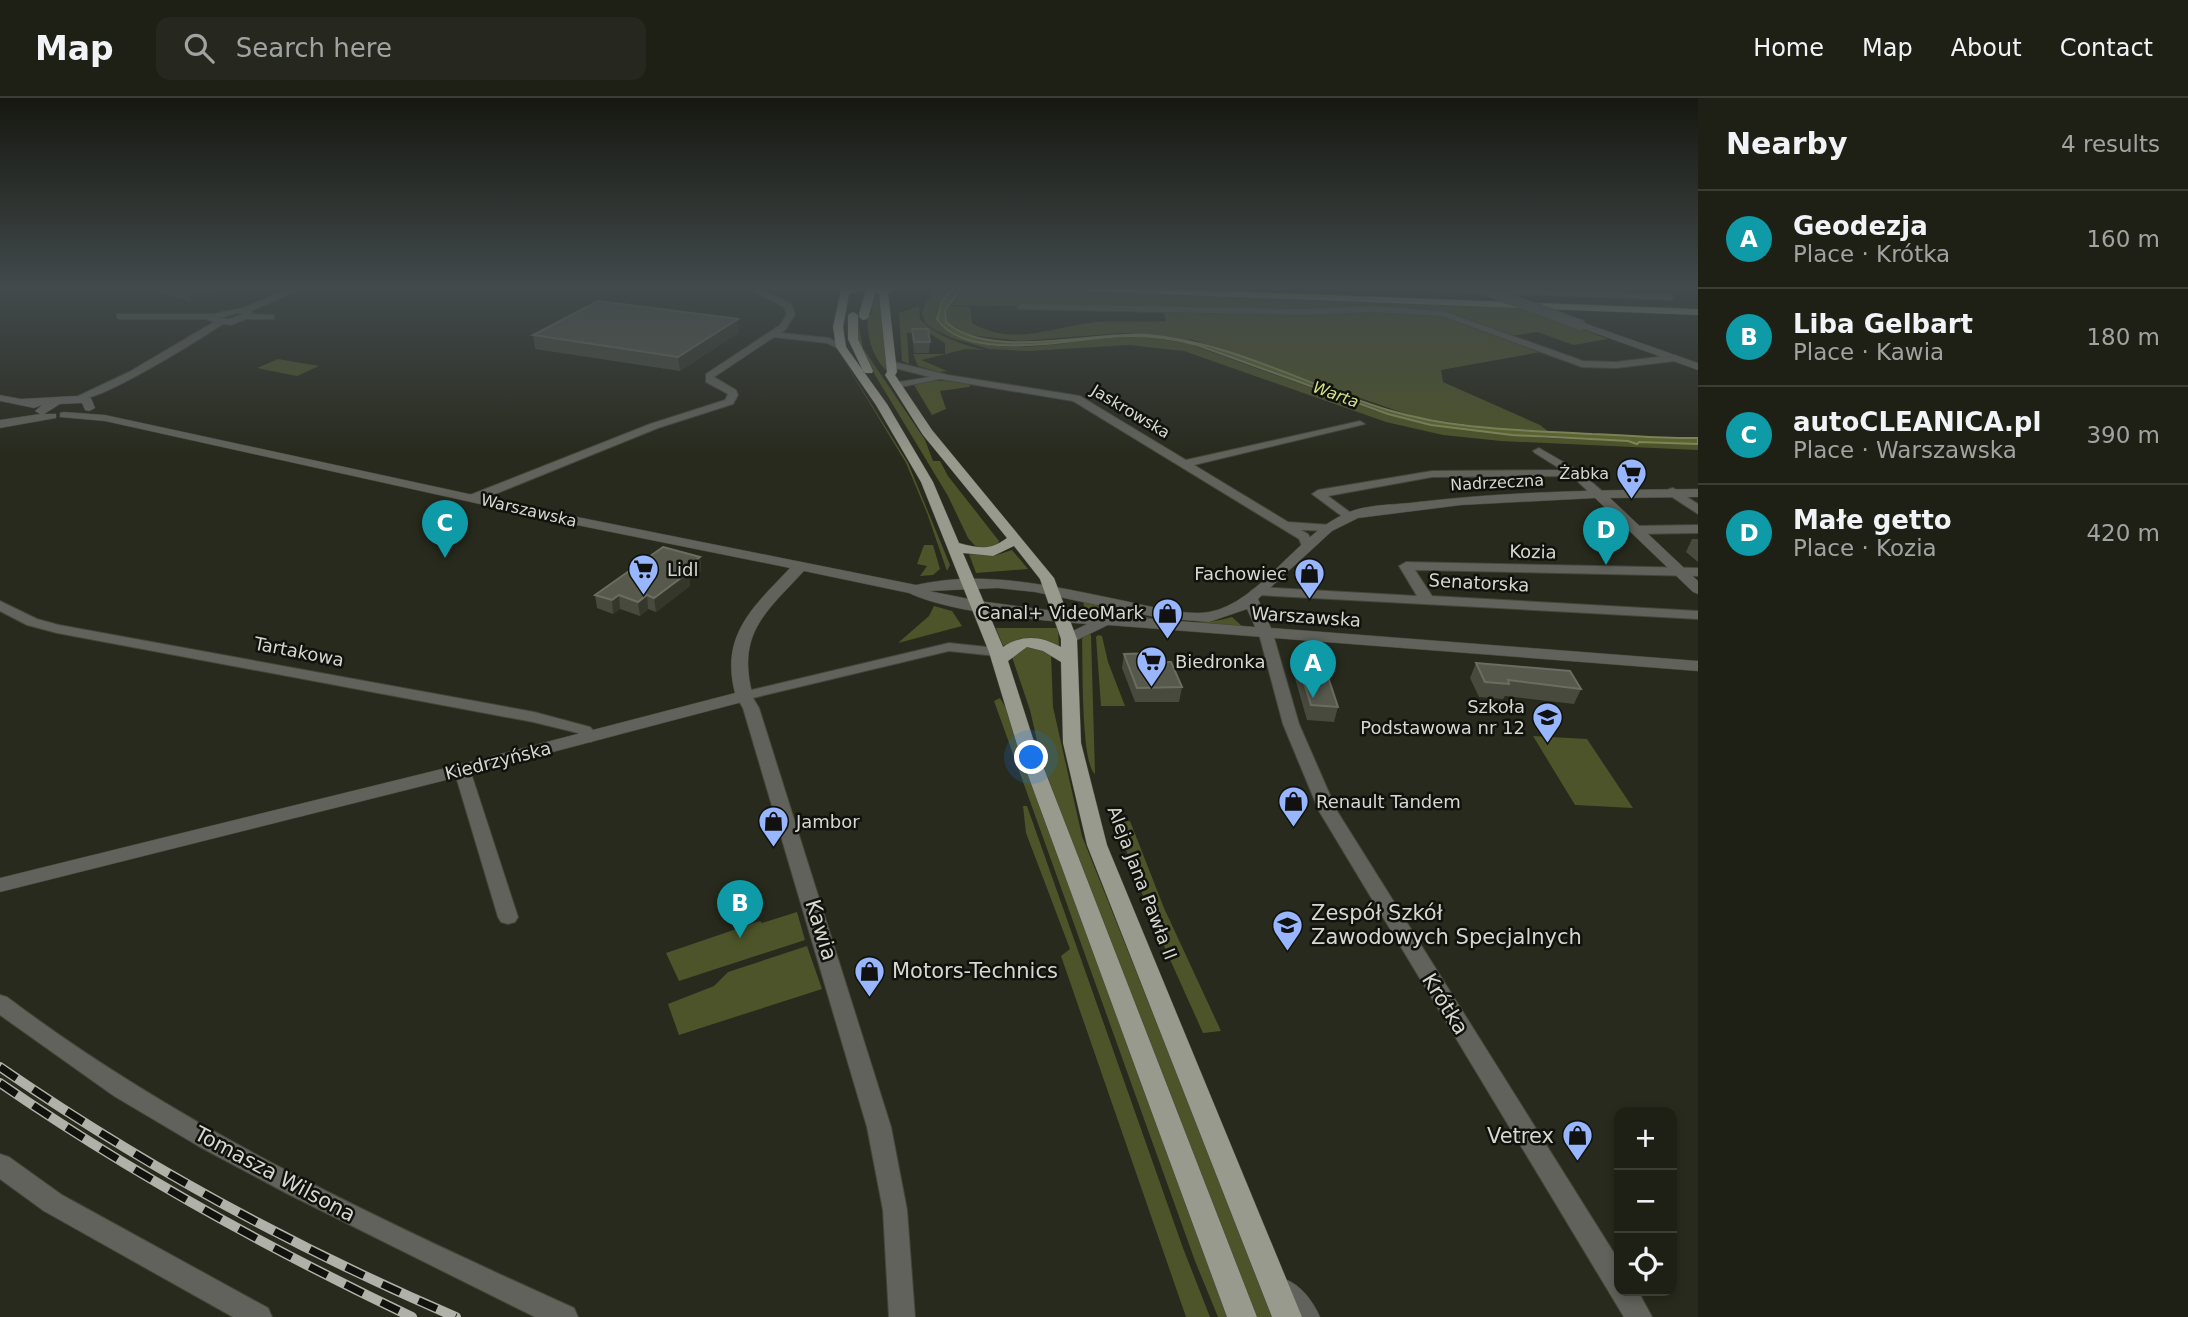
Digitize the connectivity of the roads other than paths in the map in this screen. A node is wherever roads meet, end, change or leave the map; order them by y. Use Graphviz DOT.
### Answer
graph roads {
  1 [pos="178,343"];
  2 [pos="758,343"];
  3 [pos="833,343"];
  4 [pos="840,343"];
  5 [pos="855,343"];
  6 [pos="866,343"];
  7 [pos="889,343"];
  8 [pos="1523,343"];
  9 [pos="1632,343"];
  10 [pos="841,347"];
  11 [pos="1675,358"];
  12 [pos="1698,366"];
  13 [pos="892,375"];
  14 [pos="948,378"];
  15 [pos="0,398"];
  16 [pos="23,402"];
  17 [pos="81,402"];
  18 [pos="881,404"];
  19 [pos="50,413"];
  20 [pos="105,418"];
  21 [pos="5,423"];
  22 [pos="1360,424"];
  23 [pos="1539,451"];
  24 [pos="1185,464"];
  25 [pos="1575,472"];
  26 [pos="1673,492"];
  27 [pos="1698,493"];
  28 [pos="1598,494"];
  29 [pos="474,498"];
  30 [pos="1698,510"];
  31 [pos="1347,516"];
  32 [pos="1278,522"];
  33 [pos="1327,528"];
  34 [pos="1698,528"];
  35 [pos="1635,530"];
  36 [pos="1014,539"];
  37 [pos="1308,545"];
  38 [pos="955,546"];
  39 [pos="961,564"];
  40 [pos="799,568"];
  41 [pos="1680,572"];
  42 [pos="1698,572"];
  43 [pos="971,584"];
  44 [pos="922,587"];
  45 [pos="1035,587"];
  46 [pos="1052,589"];
  47 [pos="1698,589"];
  48 [pos="1254,595"];
  49 [pos="1427,600"];
  50 [pos="0,605"];
  51 [pos="979,606"];
  52 [pos="1009,610"];
  53 [pos="1698,615"];
  54 [pos="1062,617"];
  55 [pos="1209,617"];
  56 [pos="1104,621"];
  57 [pos="1262,625"];
  58 [pos="1068,649"];
  59 [pos="998,656"];
  60 [pos="1698,666"];
  61 [pos="744,696"];
  62 [pos="591,737"];
  63 [pos="462,770"];
  64 [pos="0,885"];
  65 [pos="508,917"];
  66 [pos="0,1003"];
  67 [pos="0,1165"];
  68 [pos="1271,1276"];
  69 [pos="1614,1276"];
  70 [pos="1626,1296"];
  71 [pos="259,1317"];
  72 [pos="565,1317"];
  73 [pos="902,1317"];
  74 [pos="1242,1317"];
  75 [pos="1287,1317"];
  76 [pos="1305,1317"];
  77 [pos="1639,1317"];
  1 -- 17 [label="street"];
  2 -- 29 [label="street"];
  3 -- 10 [label="street"];
  4 -- 10 [label="main road"];
  5 -- 18 [label="main road"];
  6 -- 13 [label="main road"];
  7 -- 13 [label="main road, Aleja Jana Pawła II"];
  8 -- 11 [label="street"];
  9 -- 11 [label="street, bridge"];
  10 -- 18 [label="main road"];
  11 -- 12 [label="street"];
  13 -- 14 [label="street, Jaskrowska"];
  13 -- 14 [label="street, Jaskrowska"];
  13 -- 36 [label="main road, Aleja Jana Pawła II"];
  14 -- 24 [label="street, Jaskrowska"];
  15 -- 16 [label="street, Warszawska"];
  16 -- 17 [label="street, Warszawska"];
  16 -- 19 [label="street, Warszawska"];
  17 -- 19 [label="street"];
  17 -- 19 [label="street"];
  17 -- 20 [label="street, Warszawska"];
  18 -- 38 [label="main road"];
  19 -- 20 [label="street, Warszawska"];
  19 -- 21 [label="street"];
  20 -- 29 [label="street, Warszawska"];
  22 -- 24 [label="street"];
  23 -- 25 [label="street"];
  24 -- 32 [label="street, Jaskrowska"];
  25 -- 28 [label="street"];
  25 -- 31 [label="street"];
  26 -- 27 [label="street, Nadrzeczna"];
  26 -- 28 [label="street, Nadrzeczna"];
  26 -- 30 [label="street"];
  28 -- 31 [label="street, Nadrzeczna"];
  28 -- 35 [label="street"];
  29 -- 40 [label="street, Warszawska"];
  31 -- 33 [label="street, Nadrzeczna"];
  32 -- 33 [label="street, Jaskrowska"];
  32 -- 37 [label="street, Jaskrowska"];
  33 -- 37 [label="street, Nadrzeczna"];
  34 -- 35 [label="street"];
  35 -- 41 [label="street"];
  36 -- 38 [label="main road"];
  36 -- 46 [label="main road, Aleja Jana Pawła II"];
  37 -- 48 [label="street, Nadrzeczna"];
  38 -- 39 [label="main road"];
  39 -- 43 [label="main road"];
  39 -- 44 [label="street"];
  40 -- 44 [label="street, Warszawska"];
  40 -- 61 [label="street, Kawia"];
  41 -- 42 [label="street, Kozia"];
  41 -- 47 [label="street"];
  41 -- 49 [label="street, Kozia"];
  43 -- 44 [label="street, Warszawska"];
  43 -- 45 [label="street, Warszawska"];
  43 -- 51 [label="main road"];
  44 -- 51 [label="street, Warszawska"];
  45 -- 46 [label="street, Warszawska"];
  45 -- 51 [label="street"];
  46 -- 52 [label="street"];
  46 -- 54 [label="main road, Aleja Jana Pawła II"];
  46 -- 55 [label="street, Warszawska"];
  48 -- 49 [label="street, Senatorska"];
  48 -- 55 [label="street, Nadrzeczna"];
  48 -- 57 [label="street"];
  49 -- 53 [label="street, Senatorska"];
  50 -- 62 [label="street, Tartakowa"];
  51 -- 52 [label="street, Warszawska"];
  51 -- 59 [label="main road"];
  52 -- 54 [label="street, Warszawska"];
  54 -- 56 [label="street, Warszawska"];
  54 -- 58 [label="main road, Aleja Jana Pawła II"];
  56 -- 57 [label="street, Warszawska"];
  56 -- 58 [label="street"];
  57 -- 60 [label="street, Warszawska"];
  57 -- 69 [label="street, Krótka"];
  58 -- 59 [label="main road"];
  58 -- 68 [label="main road, Aleja Jana Pawła II"];
  59 -- 61 [label="street, Kiedrzyńska"];
  59 -- 74 [label="main road"];
  61 -- 62 [label="street, Kiedrzyńska"];
  61 -- 73 [label="street, Kawia"];
  62 -- 63 [label="street, Kiedrzyńska"];
  63 -- 64 [label="street, Kiedrzyńska"];
  63 -- 65 [label="street"];
  66 -- 72 [label="street, Tomasza Wilsona"];
  67 -- 71 [label="street"];
  68 -- 75 [label="main road, Aleja Jana Pawła II"];
  68 -- 76 [label="street"];
  70 -- 77 [label="street"];
}
